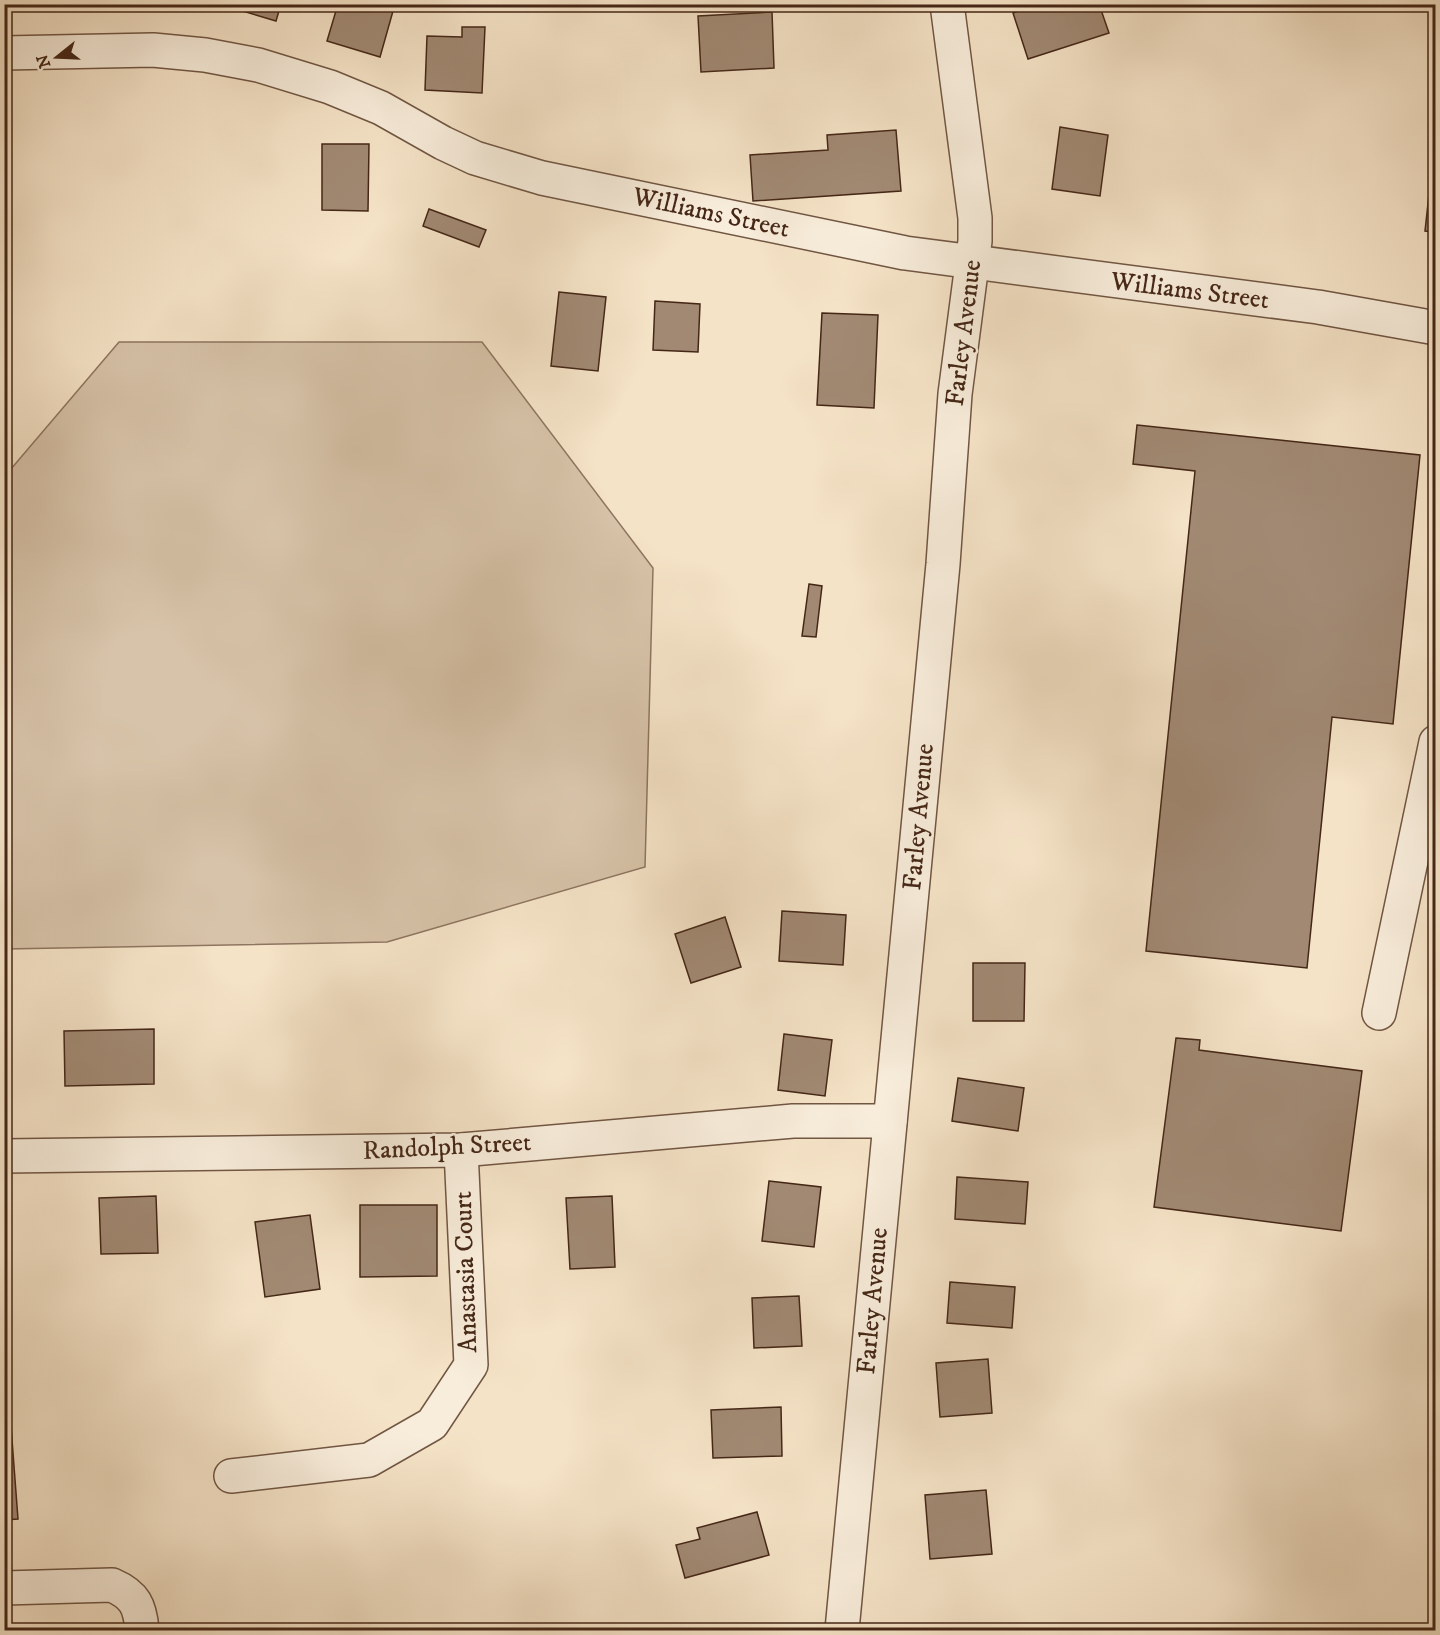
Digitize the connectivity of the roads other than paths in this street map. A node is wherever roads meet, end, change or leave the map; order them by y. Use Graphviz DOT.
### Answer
graph roads {
  1 [pos="947,4"];
  2 [pos="4,53"];
  3 [pos="973,264"];
  4 [pos="1436,328"];
  5 [pos="1436,742"];
  6 [pos="1379,1013"];
  7 [pos="890,1121"];
  8 [pos="461,1149"];
  9 [pos="4,1156"];
  10 [pos="231,1476"];
  11 [pos="4,1588"];
  12 [pos="142,1630"];
  13 [pos="842,1630"];
  1 -- 3 [label="street, Farley Avenue"];
  2 -- 3 [label="street, Williams Street"];
  3 -- 4 [label="street, Williams Street"];
  3 -- 7 [label="street, Farley Avenue"];
  5 -- 6 [label="street"];
  7 -- 8 [label="street, Randolph Street"];
  7 -- 13 [label="street, Farley Avenue"];
  8 -- 9 [label="street, Randolph Street"];
  8 -- 10 [label="street, Anastasia Court"];
  11 -- 12 [label="street"];
}
